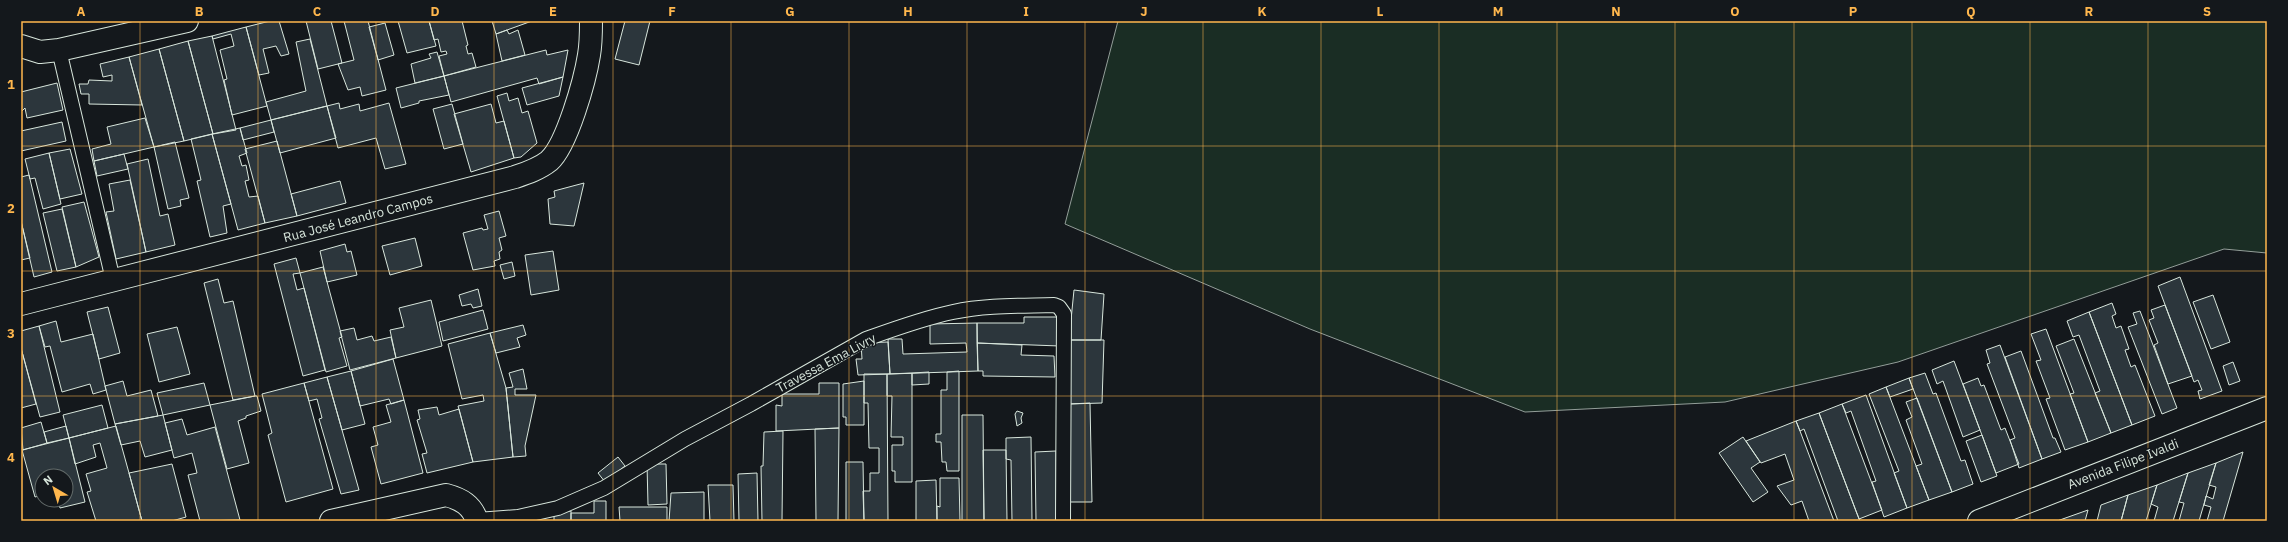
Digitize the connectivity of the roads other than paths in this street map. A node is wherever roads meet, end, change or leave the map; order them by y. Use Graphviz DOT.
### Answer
graph roads {
  1 [pos="187,21"];
  2 [pos="592,21"];
  3 [pos="21,46"];
  4 [pos="59,50"];
  5 [pos="113,280"];
  6 [pos="21,304"];
  7 [pos="2267,408"];
  8 [pos="476,520"];
  9 [pos="331,521"];
  10 [pos="1063,521"];
  11 [pos="1979,521"];
  1 -- 4 [label="street"];
  2 -- 5 [label="street, Rua José Leandro Campos"];
  3 -- 4 [label="street"];
  4 -- 5 [label="lane"];
  5 -- 6 [label="street, Rua José Leandro Campos"];
  7 -- 11 [label="street, Avenida Filipe Ivaldi"];
  8 -- 9 [label="street"];
  8 -- 10 [label="lane, Travessa Ema Livry"];
}
